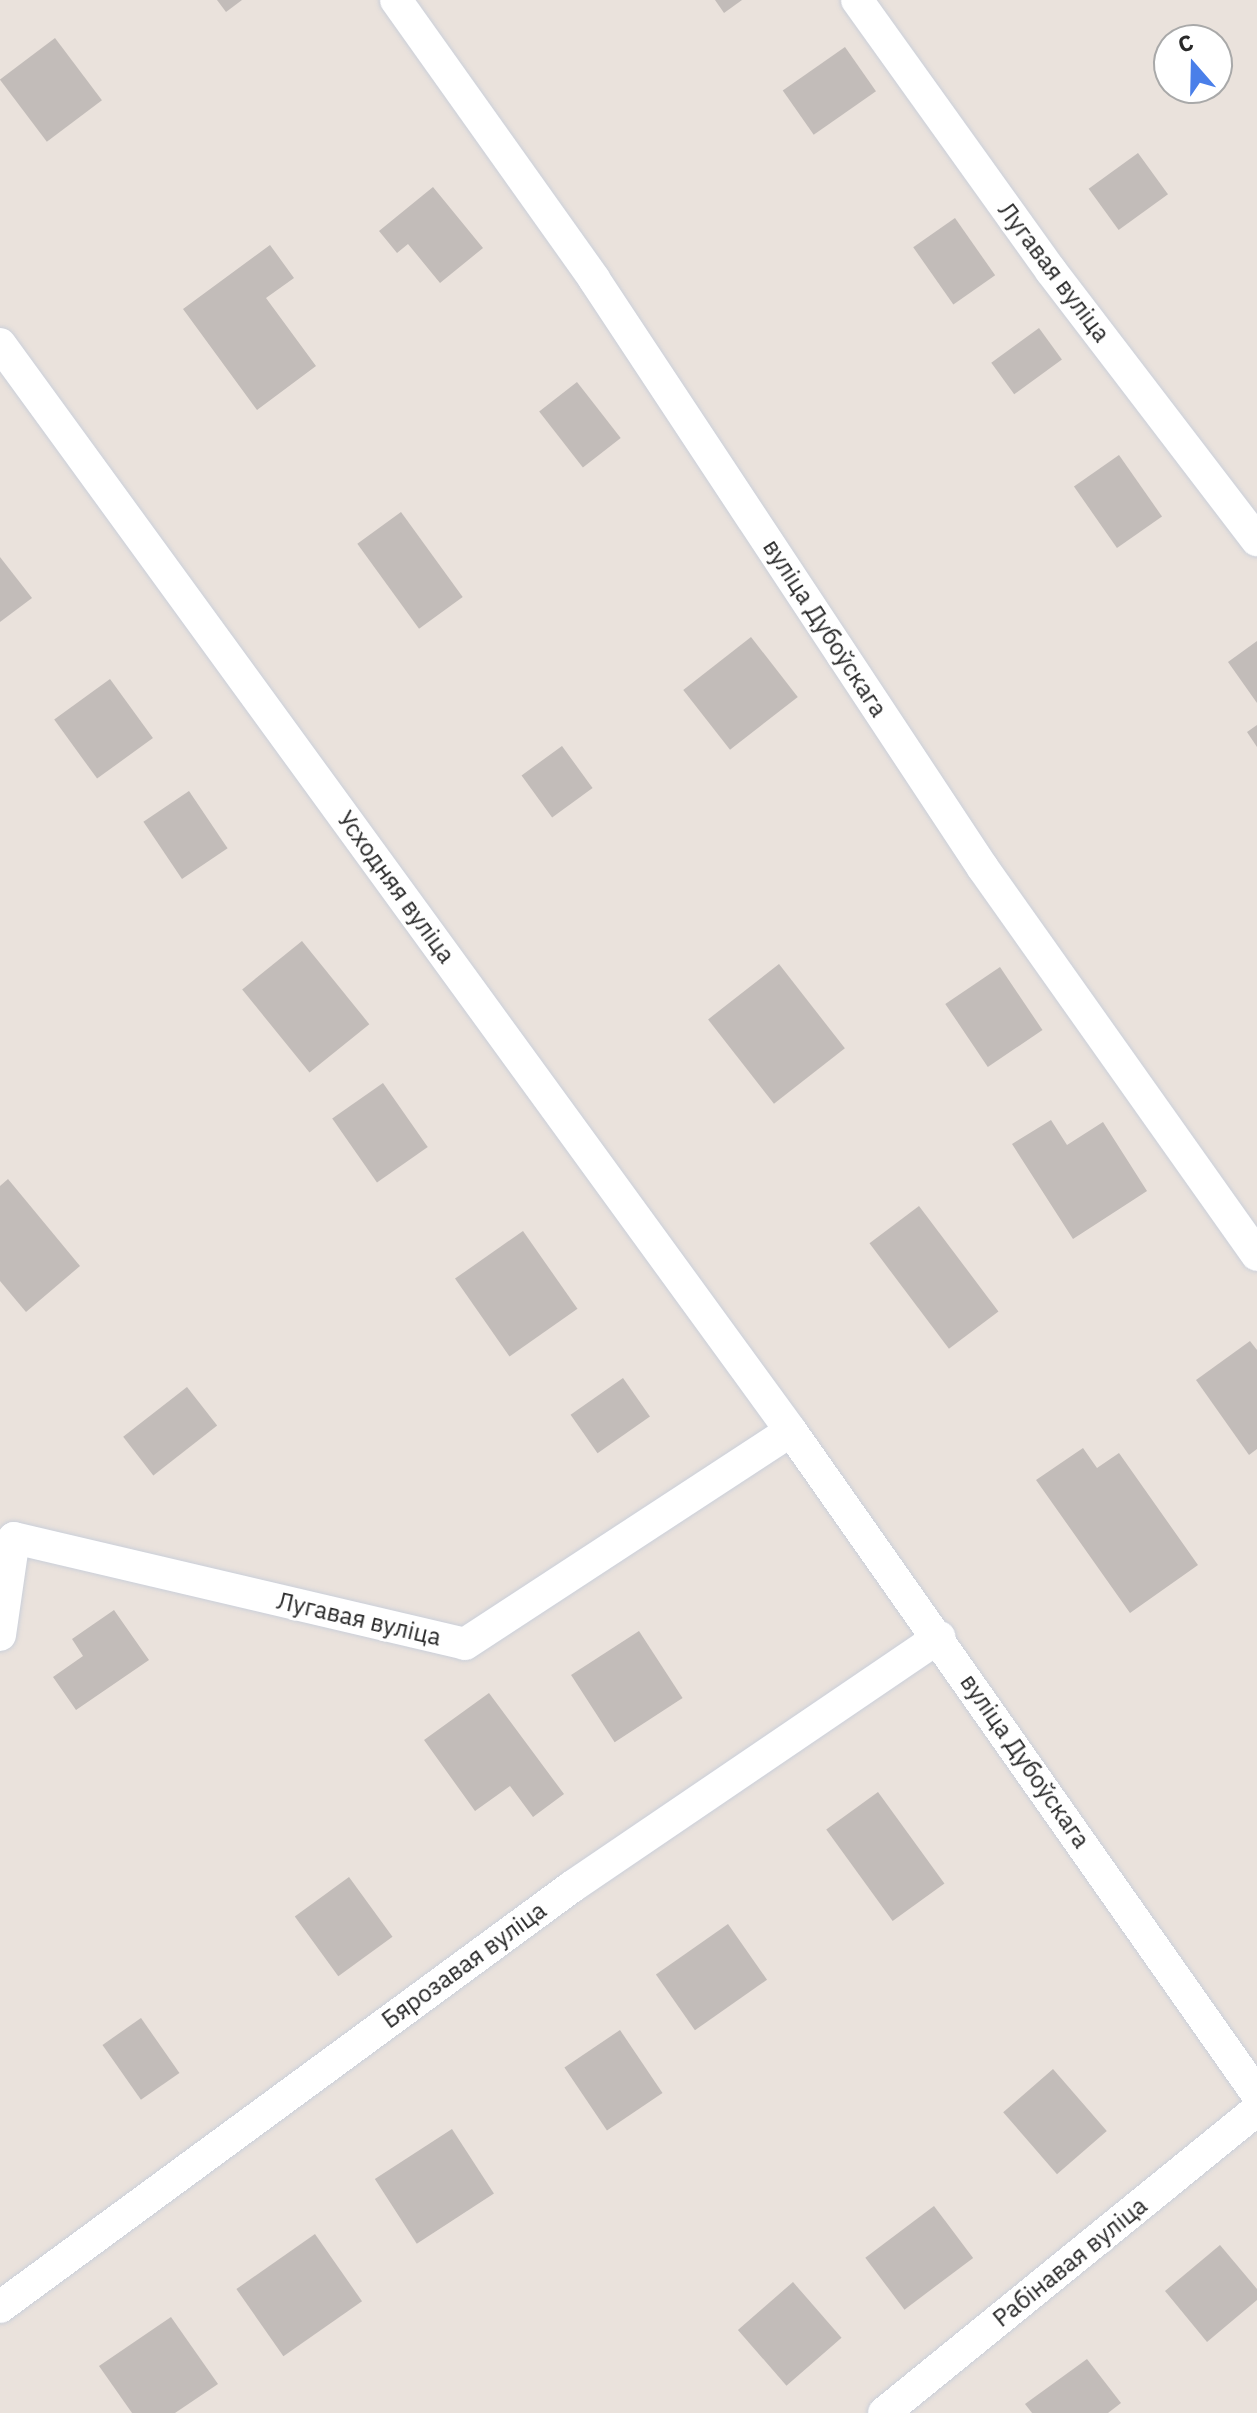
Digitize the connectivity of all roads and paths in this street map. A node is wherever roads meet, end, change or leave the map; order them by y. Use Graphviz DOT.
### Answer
graph roads {
  1 [pos="396,0"];
  2 [pos="857,0"];
  3 [pos="0,344"];
  4 [pos="1257,540"];
  5 [pos="1257,1255"];
  6 [pos="791,1431"];
  7 [pos="7,1528"];
  8 [pos="0,1635"];
  9 [pos="939,1637"];
  10 [pos="1257,2094"];
  11 [pos="1257,2110"];
  12 [pos="0,2307"];
  13 [pos="884,2413"];
  1 -- 5 [label="street, вуліца Дубоўскага"];
  2 -- 4 [label="street, Лугавая вуліца"];
  3 -- 6 [label="street, Усходняя вуліца"];
  6 -- 7 [label="street, Лугавая вуліца"];
  6 -- 9 [label="street, вуліца Дубоўскага"];
  7 -- 8 [label="street, Лугавая вуліца"];
  9 -- 10 [label="street, вуліца Дубоўскага"];
  9 -- 12 [label="street, Бярозавая вуліца"];
  11 -- 13 [label="street, Рабінавая вуліца"];
}
